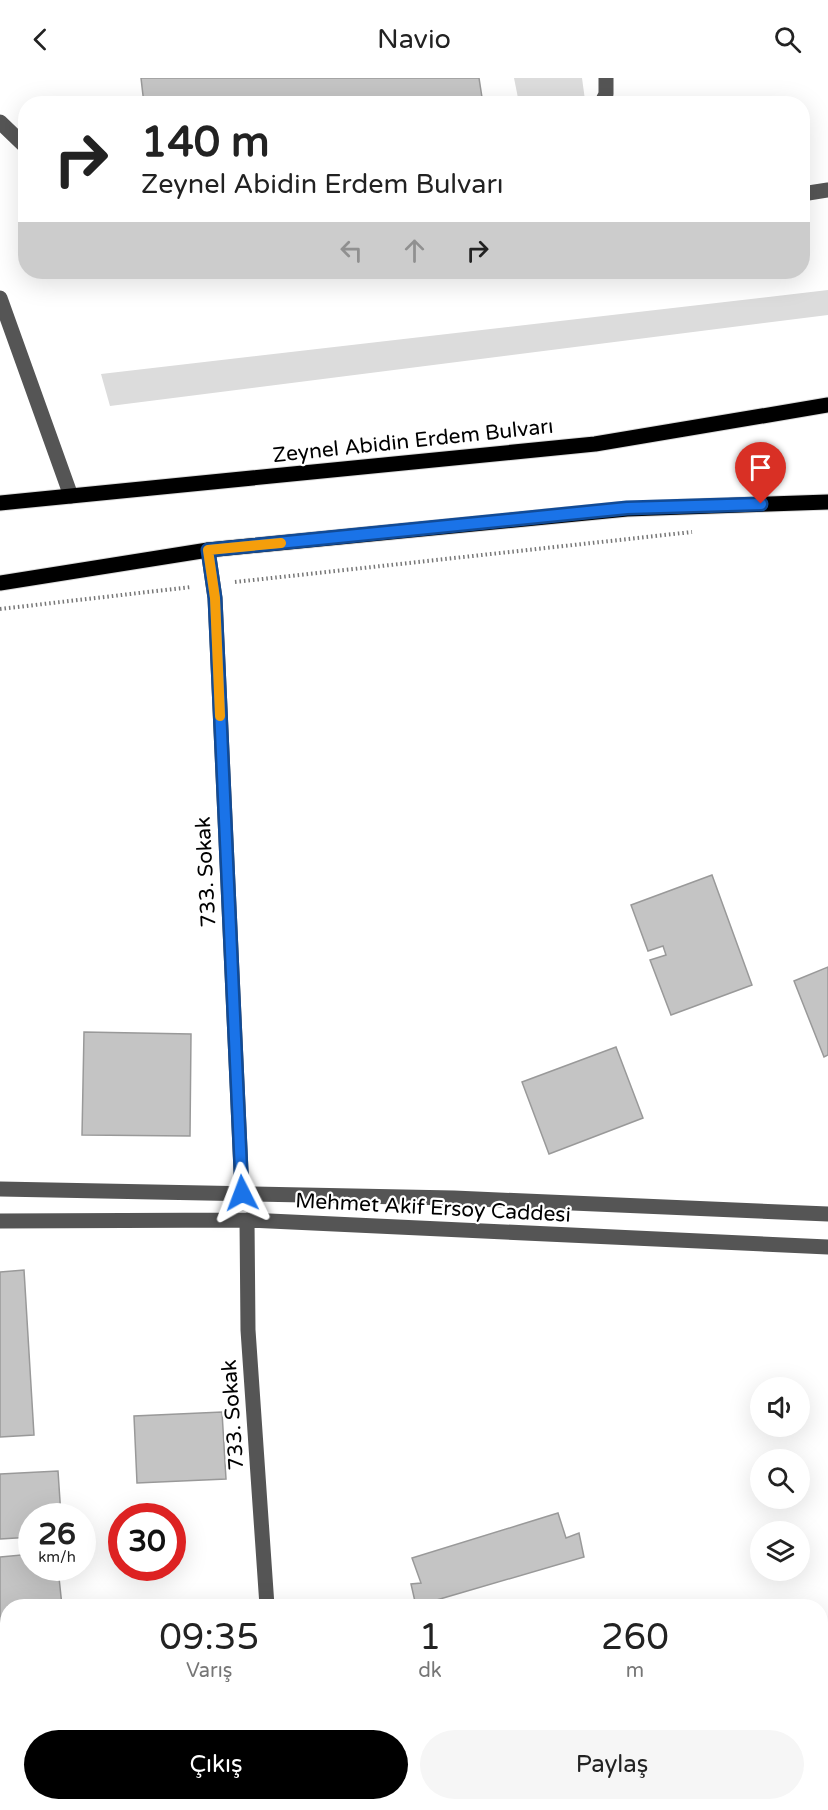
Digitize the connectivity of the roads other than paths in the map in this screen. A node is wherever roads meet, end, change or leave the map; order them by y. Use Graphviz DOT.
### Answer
graph roads {
  1 [pos="606,78"];
  2 [pos="605,96"];
  3 [pos="0,122"];
  4 [pos="18,139"];
  5 [pos="828,190"];
  6 [pos="810,193"];
  7 [pos="0,297"];
  8 [pos="828,405"];
  9 [pos="71,496"];
  10 [pos="828,502"];
  11 [pos="0,503"];
  12 [pos="208,550"];
  13 [pos="0,583"];
  14 [pos="0,1189"];
  15 [pos="242,1193"];
  16 [pos="828,1214"];
  17 [pos="247,1220"];
  18 [pos="0,1221"];
  19 [pos="828,1247"];
  20 [pos="267,1599"];
  1 -- 2 [label="street"];
  3 -- 4 [label="street"];
  5 -- 6 [label="street"];
  7 -- 9 [label="street"];
  8 -- 9 [label="main road, Zeynel Abidin Erdem Bulvarı"];
  9 -- 11 [label="main road, Zeynel Abidin Erdem Bulvarı"];
  10 -- 12 [label="main road"];
  12 -- 13 [label="main road"];
  12 -- 15 [label="street, 733. Sokak"];
  14 -- 15 [label="street"];
  15 -- 16 [label="street"];
  17 -- 18 [label="street, Mehmet Akif Ersoy Caddesi"];
  17 -- 19 [label="street, Mehmet Akif Ersoy Caddesi"];
  17 -- 20 [label="street, 733. Sokak"];
}
